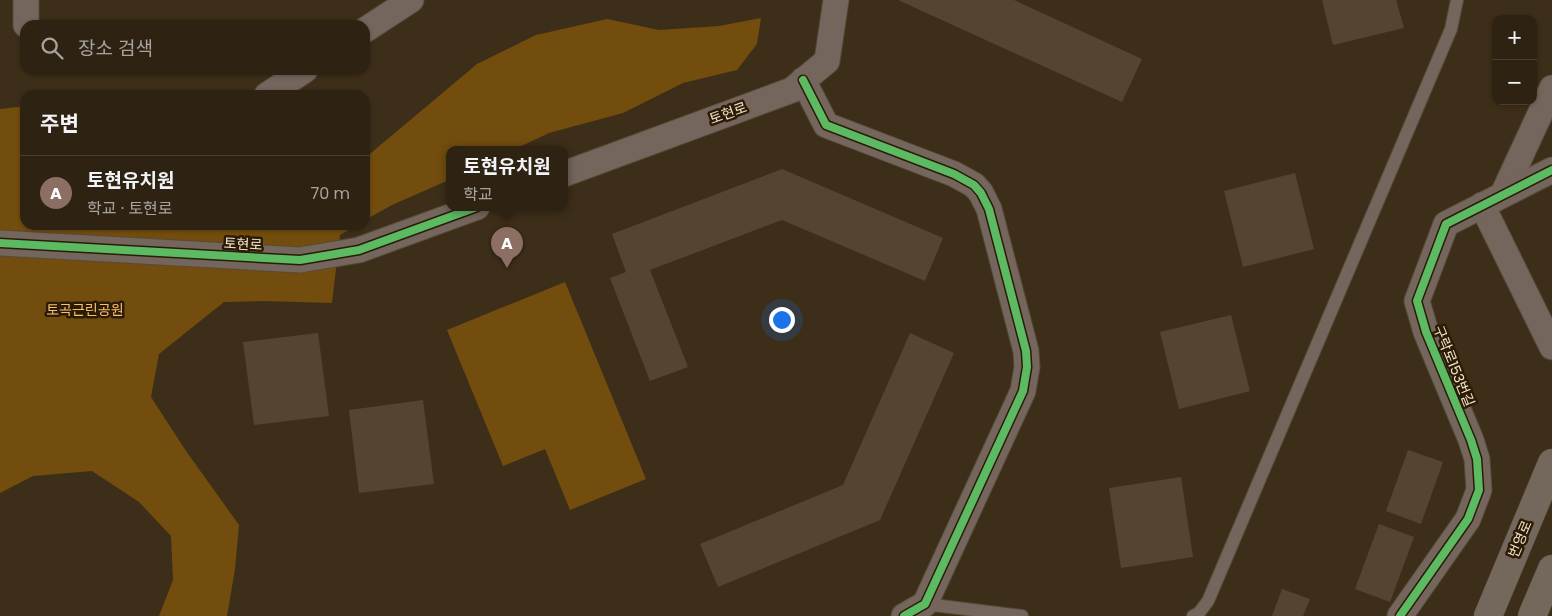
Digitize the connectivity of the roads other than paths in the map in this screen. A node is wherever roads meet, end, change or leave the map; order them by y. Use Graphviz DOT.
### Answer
graph roads {
  1 [pos="26,0"];
  2 [pos="411,0"];
  3 [pos="836,0"];
  4 [pos="1457,0"];
  5 [pos="26,20"];
  6 [pos="370,27"];
  7 [pos="297,75"];
  8 [pos="804,80"];
  9 [pos="1552,88"];
  10 [pos="275,90"];
  11 [pos="1552,170"];
  12 [pos="568,173"];
  13 [pos="1493,200"];
  14 [pos="466,211"];
  15 [pos="0,243"];
  16 [pos="1552,347"];
  17 [pos="1552,463"];
  18 [pos="1552,569"];
  19 [pos="915,610"];
  20 [pos="1022,616"];
  21 [pos="1193,616"];
  22 [pos="1400,616"];
  23 [pos="1488,616"];
  24 [pos="1532,616"];
  1 -- 5 [label="street"];
  2 -- 6 [label="street"];
  3 -- 8 [label="street, 토현로"];
  4 -- 21 [label="lane"];
  7 -- 10 [label="street"];
  8 -- 12 [label="street, 토현로"];
  8 -- 19 [label="street"];
  9 -- 13 [label="street"];
  11 -- 13 [label="street, 구락로153번길"];
  13 -- 16 [label="street"];
  13 -- 22 [label="street, 구락로153번길"];
  14 -- 15 [label="street, 토현로"];
  17 -- 23 [label="highway, 번영로"];
  18 -- 24 [label="highway"];
  19 -- 20 [label="lane"];
}
